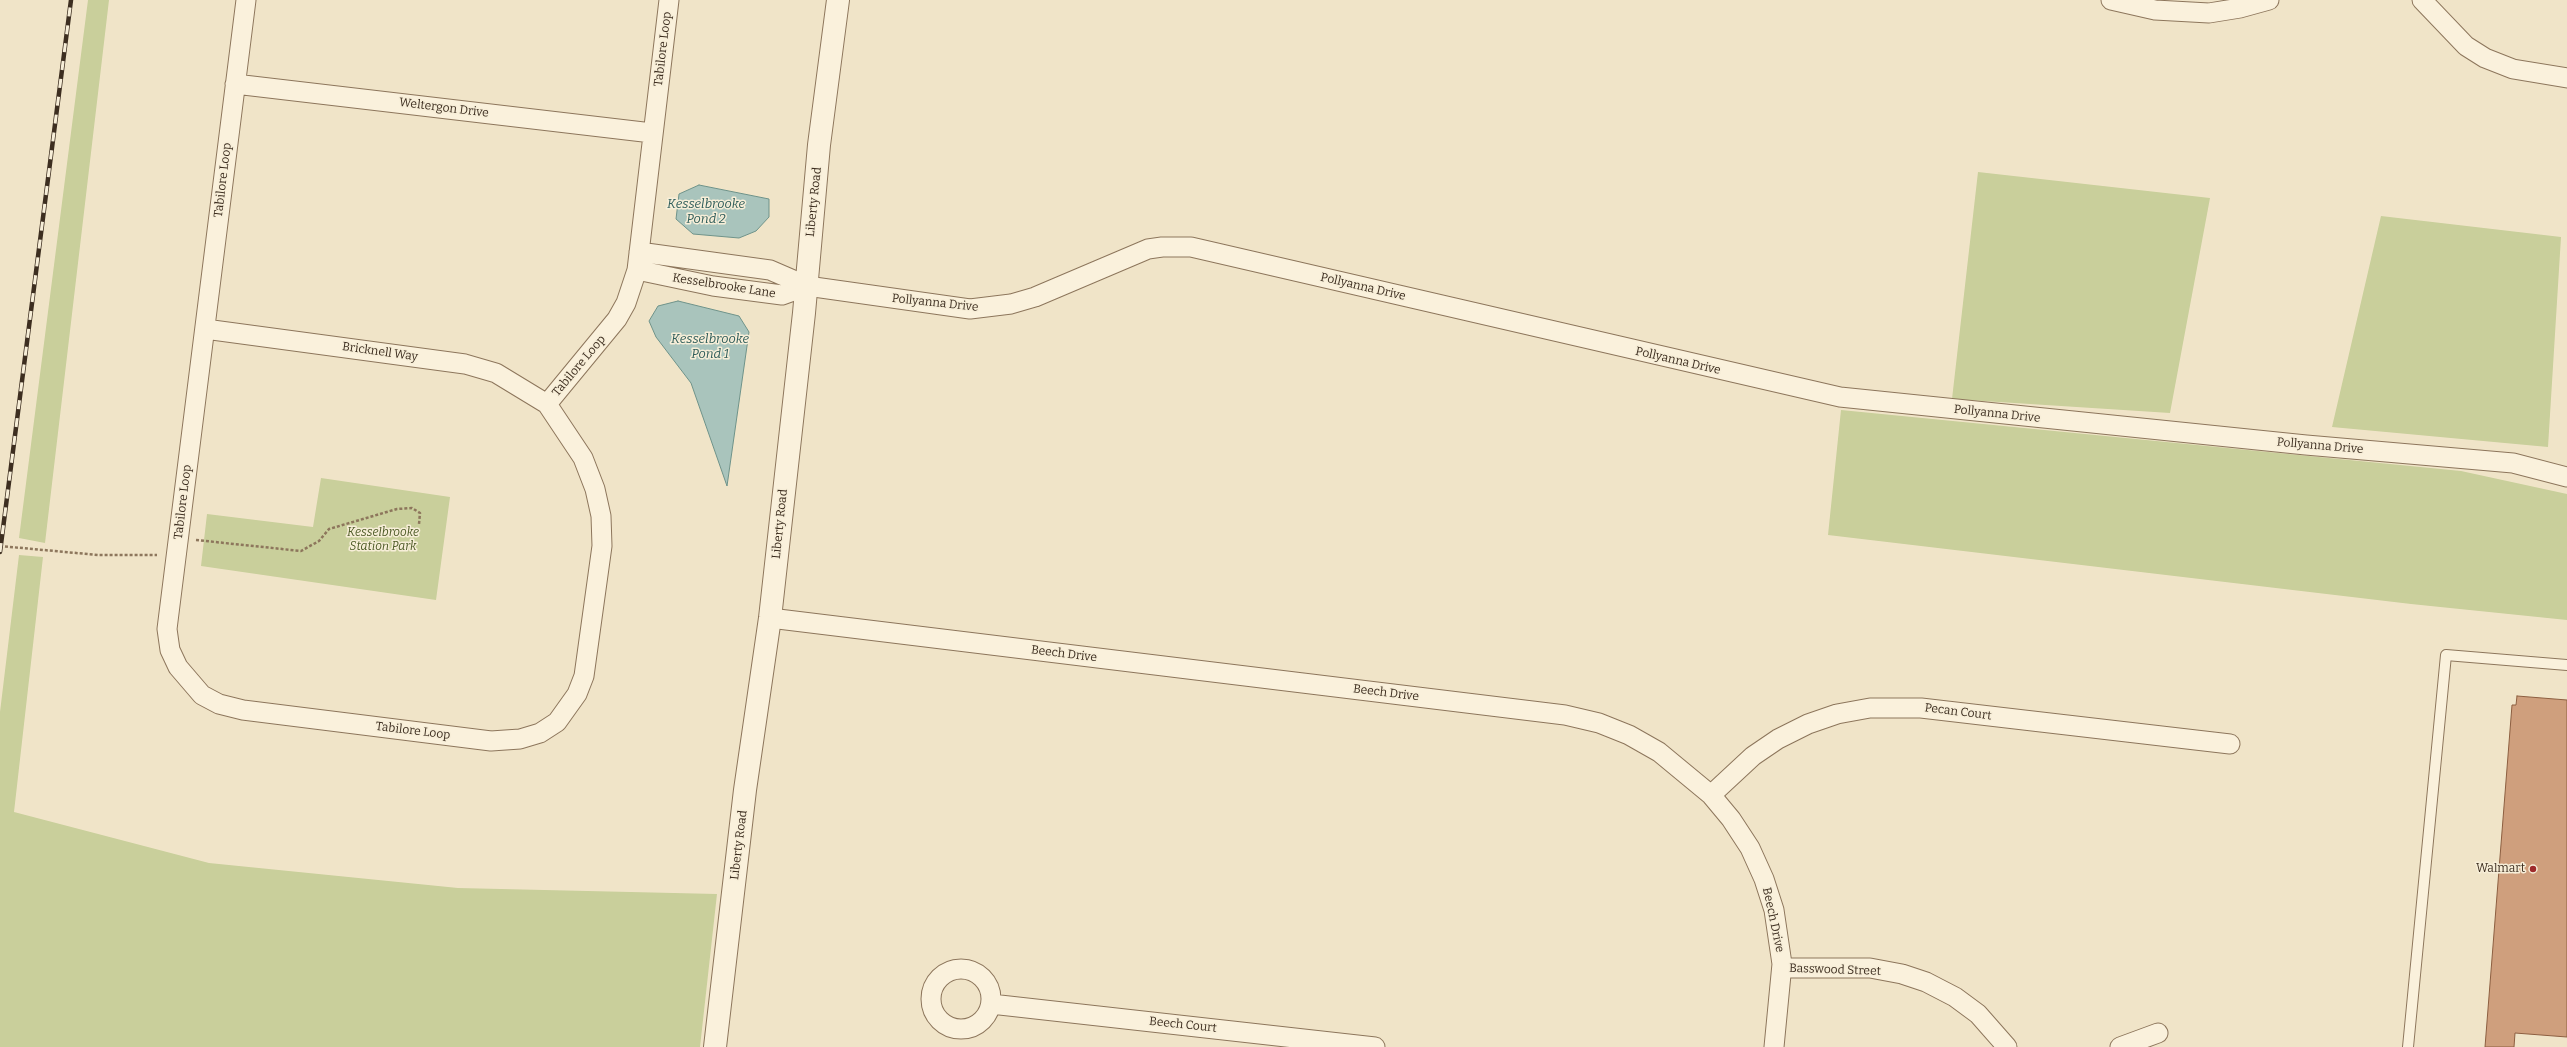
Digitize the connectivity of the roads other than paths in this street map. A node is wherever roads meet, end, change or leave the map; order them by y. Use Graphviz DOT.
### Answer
graph roads {
  1 [pos="246,0"];
  2 [pos="669,0"];
  3 [pos="838,0"];
  4 [pos="2112,0"];
  5 [pos="2269,0"];
  6 [pos="2422,0"];
  7 [pos="2567,78"];
  8 [pos="235,84"];
  9 [pos="652,133"];
  10 [pos="639,252"];
  11 [pos="637,270"];
  12 [pos="806,286"];
  13 [pos="205,328"];
  14 [pos="547,404"];
  15 [pos="2567,477"];
  16 [pos="770,618"];
  17 [pos="2567,665"];
  18 [pos="2230,744"];
  19 [pos="1712,795"];
  20 [pos="1782,968"];
  21 [pos="991,1004"];
  22 [pos="2158,1033"];
  23 [pos="715,1047"];
  24 [pos="1375,1047"];
  25 [pos="1774,1047"];
  26 [pos="2007,1047"];
  27 [pos="2120,1047"];
  28 [pos="2408,1047"];
  1 -- 8 [label="street, Tabilore Loop"];
  2 -- 9 [label="street, Tabilore Loop"];
  3 -- 12 [label="street, Liberty Road"];
  4 -- 5 [label="street"];
  6 -- 7 [label="street"];
  8 -- 9 [label="street, Weltergon Drive"];
  8 -- 13 [label="street, Tabilore Loop"];
  9 -- 10 [label="street, Tabilore Loop"];
  10 -- 11 [label="street, Tabilore Loop"];
  10 -- 12 [label="street, Kesselbrooke Lane"];
  11 -- 12 [label="street, Kesselbrooke Lane"];
  11 -- 14 [label="street, Tabilore Loop"];
  12 -- 15 [label="street, Pollyanna Drive"];
  12 -- 16 [label="street, Liberty Road"];
  13 -- 14 [label="street, Bricknell Way"];
  13 -- 14 [label="street, Tabilore Loop"];
  16 -- 19 [label="street, Beech Drive"];
  16 -- 23 [label="street, Liberty Road"];
  17 -- 28 [label="lane"];
  18 -- 19 [label="street, Pecan Court"];
  19 -- 20 [label="street, Beech Drive"];
  20 -- 25 [label="street, Beech Drive"];
  20 -- 26 [label="street, Basswood Street"];
  21 -- 24 [label="street, Beech Court"];
  22 -- 27 [label="street"];
}
